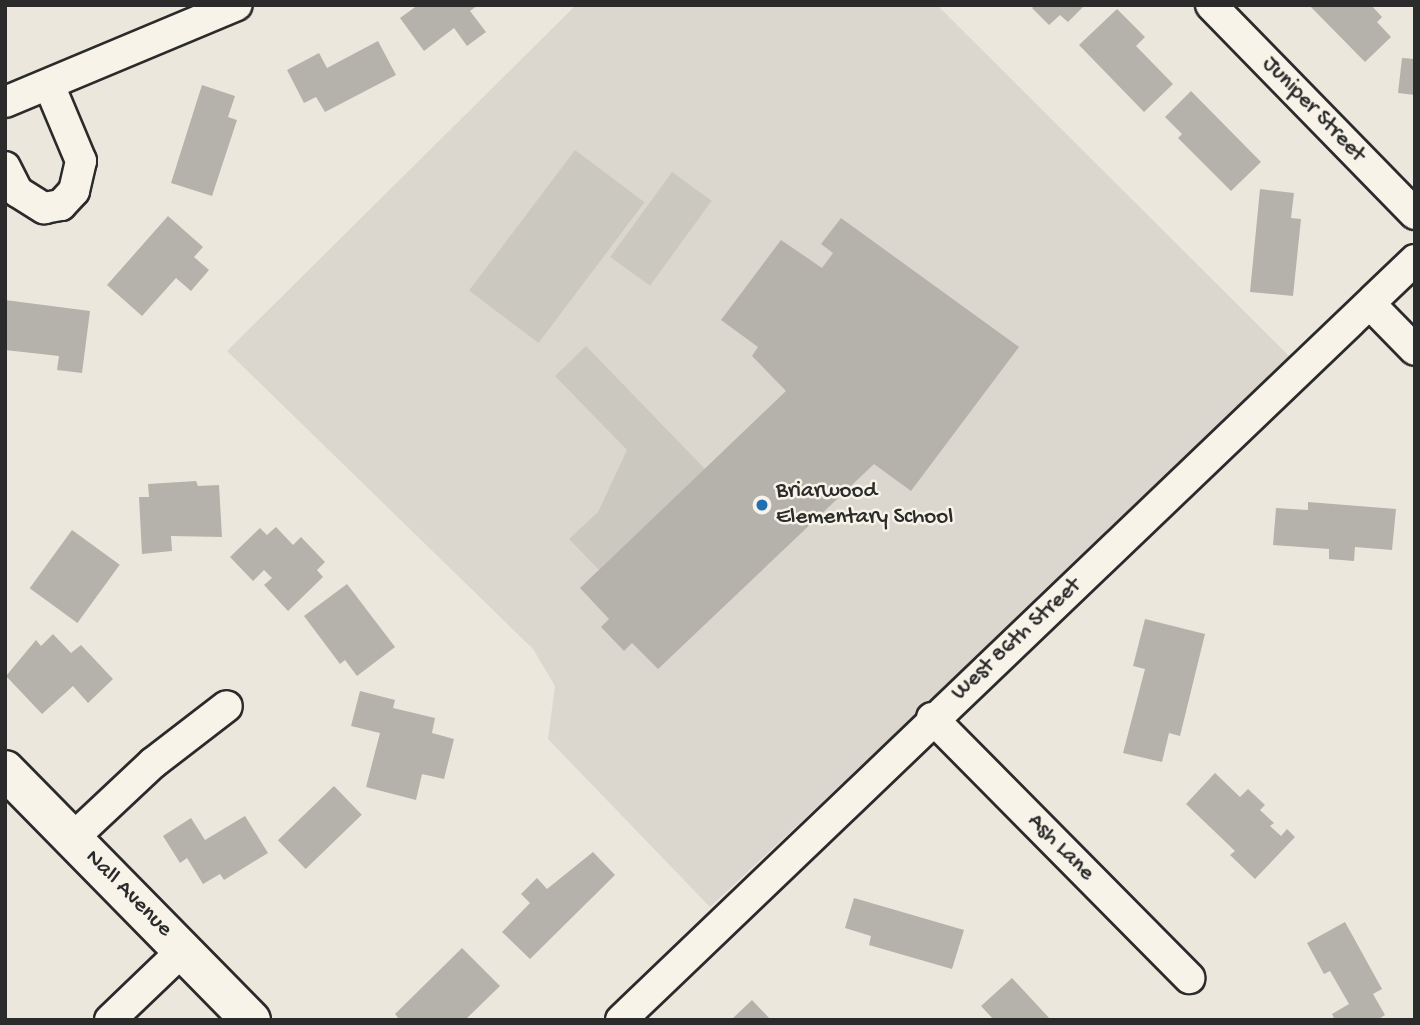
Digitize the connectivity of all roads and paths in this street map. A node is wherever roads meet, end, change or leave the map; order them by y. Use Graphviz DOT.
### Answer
graph roads {
  1 [pos="237,5"];
  2 [pos="1211,5"];
  3 [pos="49,85"];
  4 [pos="5,102"];
  5 [pos="5,167"];
  6 [pos="1415,214"];
  7 [pos="1415,260"];
  8 [pos="1370,304"];
  9 [pos="1415,350"];
  10 [pos="228,706"];
  11 [pos="932,718"];
  12 [pos="5,770"];
  13 [pos="73,838"];
  14 [pos="183,950"];
  15 [pos="1189,978"];
  16 [pos="110,1020"];
  17 [pos="251,1020"];
  18 [pos="621,1020"];
  1 -- 3 [label="street"];
  2 -- 6 [label="street, Juniper Street"];
  3 -- 4 [label="street"];
  3 -- 5 [label="street"];
  7 -- 8 [label="street, West 86th Street"];
  8 -- 9 [label="street"];
  8 -- 11 [label="street, West 86th Street"];
  10 -- 13 [label="street"];
  11 -- 15 [label="street, Ash Lane"];
  11 -- 18 [label="street, West 86th Street"];
  12 -- 13 [label="main road, Nall Avenue"];
  13 -- 14 [label="main road, Nall Avenue"];
  14 -- 16 [label="street"];
  14 -- 17 [label="main road, Nall Avenue"];
}
